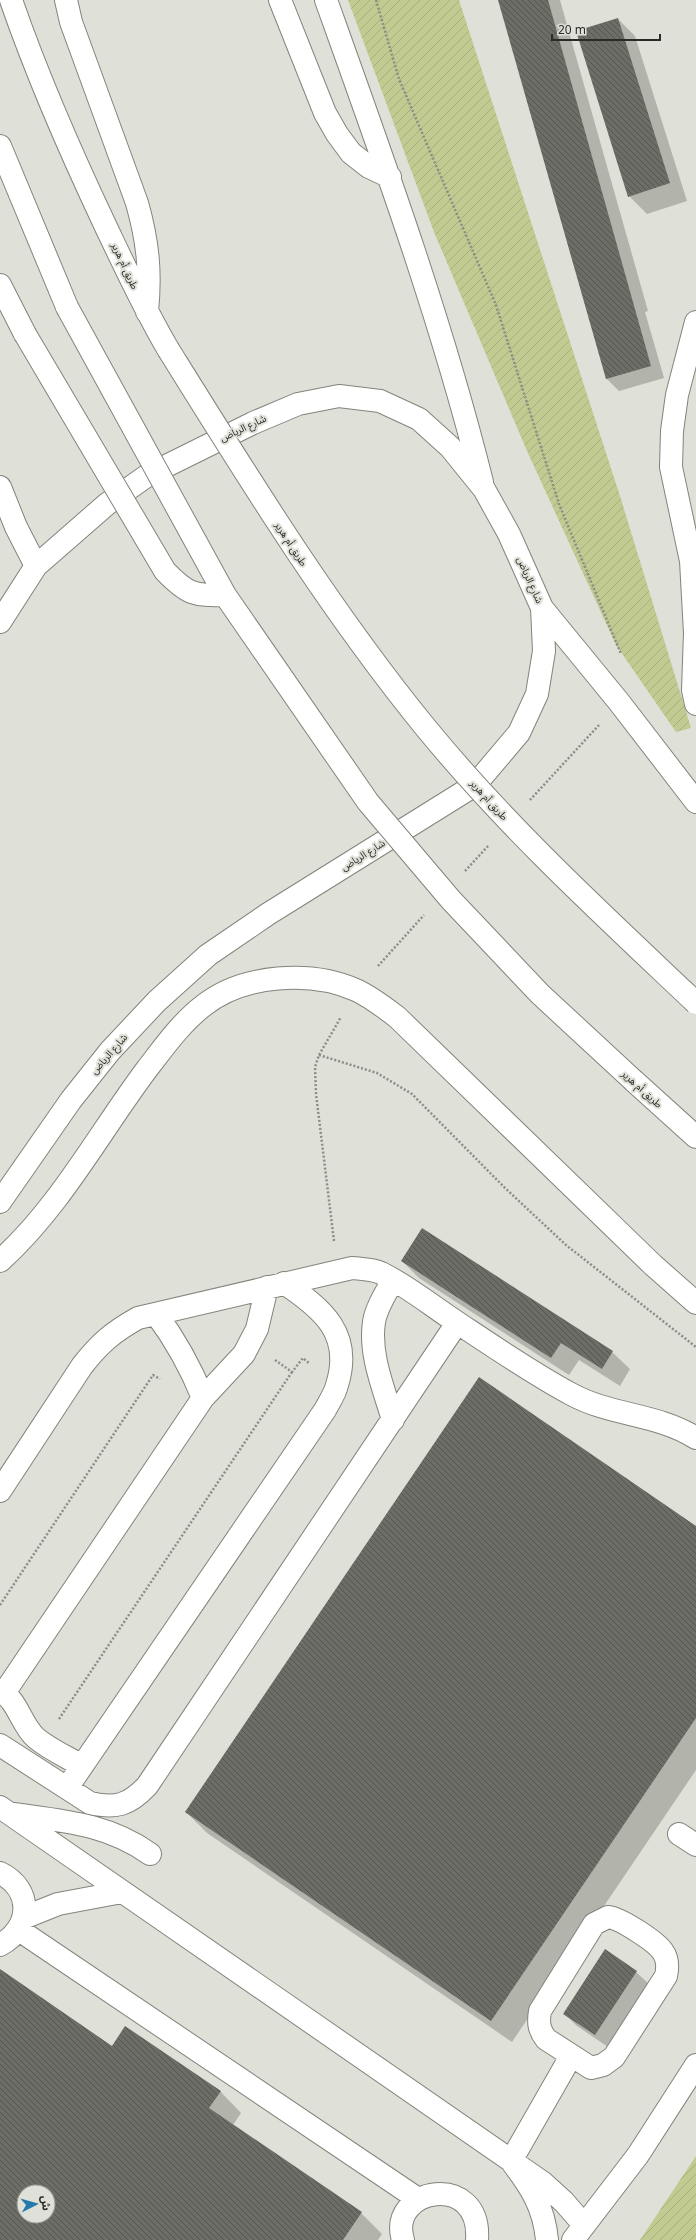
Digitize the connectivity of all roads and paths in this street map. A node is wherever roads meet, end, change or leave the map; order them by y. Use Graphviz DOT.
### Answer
graph roads {
  1 [pos="11,0"];
  2 [pos="66,0"];
  3 [pos="280,0"];
  4 [pos="326,0"];
  5 [pos="376,0"];
  6 [pos="0,146"];
  7 [pos="390,177"];
  8 [pos="0,285"];
  9 [pos="147,314"];
  10 [pos="696,322"];
  11 [pos="0,487"];
  12 [pos="484,489"];
  13 [pos="694,561"];
  14 [pos="36,566"];
  15 [pos="225,594"];
  16 [pos="542,608"];
  17 [pos="0,622"];
  18 [pos="622,656"];
  19 [pos="619,702"];
  20 [pos="696,704"];
  21 [pos="529,802"];
  22 [pos="696,802"];
  23 [pos="491,843"];
  24 [pos="464,872"];
  25 [pos="426,914"];
  26 [pos="356,990"];
  27 [pos="696,1003"];
  28 [pos="319,1055"];
  29 [pos="696,1137"];
  30 [pos="0,1202"];
  31 [pos="0,1261"];
  32 [pos="338,1271"];
  33 [pos="393,1280"];
  34 [pos="276,1285"];
  35 [pos="696,1303"];
  36 [pos="156,1314"];
  37 [pos="457,1323"];
  38 [pos="696,1347"];
  39 [pos="292,1372"];
  40 [pos="203,1398"];
  41 [pos="393,1420"];
  42 [pos="696,1438"];
  43 [pos="0,1490"];
  44 [pos="2,1692"];
  45 [pos="58,1720"];
  46 [pos="0,1746"];
  47 [pos="82,1766"];
  48 [pos="66,1788"];
  49 [pos="4,1810"];
  50 [pos="150,1854"];
  51 [pos="0,1872"];
  52 [pos="122,1892"];
  53 [pos="21,1924"];
  54 [pos="0,1945"];
  55 [pos="571,2056"];
  56 [pos="696,2065"];
  57 [pos="511,2161"];
  58 [pos="418,2199"];
  59 [pos="579,2232"];
  60 [pos="403,2240"];
  61 [pos="477,2240"];
  62 [pos="547,2240"];
  1 -- 9 [label="main road, طريق أم هرير"];
  2 -- 9 [label="main road"];
  3 -- 7 [label="main road"];
  4 -- 7 [label="main road"];
  5 -- 18 [label="path"];
  6 -- 15 [label="main road, طريق أم هرير, bridge"];
  7 -- 12 [label="main road"];
  8 -- 15 [label="main road, bridge"];
  9 -- 27 [label="main road, طريق أم هرير, bridge"];
  10 -- 13 [label="main road"];
  11 -- 14 [label="main road"];
  12 -- 14 [label="main road, شارع الرياض"];
  12 -- 16 [label="main road, شارع الرياض"];
  13 -- 20 [label="main road"];
  14 -- 17 [label="main road, شارع الرياض"];
  15 -- 29 [label="main road, طريق أم هرير, bridge"];
  16 -- 19 [label="main road"];
  16 -- 30 [label="main road, شارع الرياض"];
  19 -- 21 [label="path"];
  19 -- 22 [label="main road"];
  23 -- 24 [label="path"];
  25 -- 26 [label="path"];
  26 -- 28 [label="path"];
  26 -- 31 [label="main road"];
  26 -- 35 [label="main road"];
  28 -- 32 [label="path"];
  28 -- 38 [label="path"];
  32 -- 33 [label="main road"];
  32 -- 34 [label="main road"];
  33 -- 37 [label="main road"];
  33 -- 41 [label="main road"];
  34 -- 36 [label="main road"];
  34 -- 40 [label="main road"];
  34 -- 47 [label="main road"];
  36 -- 40 [label="main road"];
  36 -- 43 [label="main road"];
  37 -- 41 [label="main road"];
  37 -- 42 [label="main road"];
  39 -- 45 [label="path"];
  40 -- 44 [label="main road"];
  41 -- 48 [label="main road"];
  44 -- 47 [label="main road"];
  46 -- 48 [label="main road"];
  47 -- 48 [label="main road"];
  49 -- 50 [label="main road"];
  49 -- 52 [label="main road"];
  51 -- 53 [label="main road"];
  52 -- 53 [label="main road"];
  52 -- 57 [label="main road"];
  53 -- 54 [label="main road"];
  53 -- 58 [label="main road"];
  55 -- 55 [label="main road"];
  55 -- 57 [label="main road"];
  56 -- 59 [label="main road"];
  57 -- 59 [label="main road"];
  57 -- 62 [label="main road"];
  58 -- 60 [label="main road"];
  58 -- 61 [label="main road"];
}
